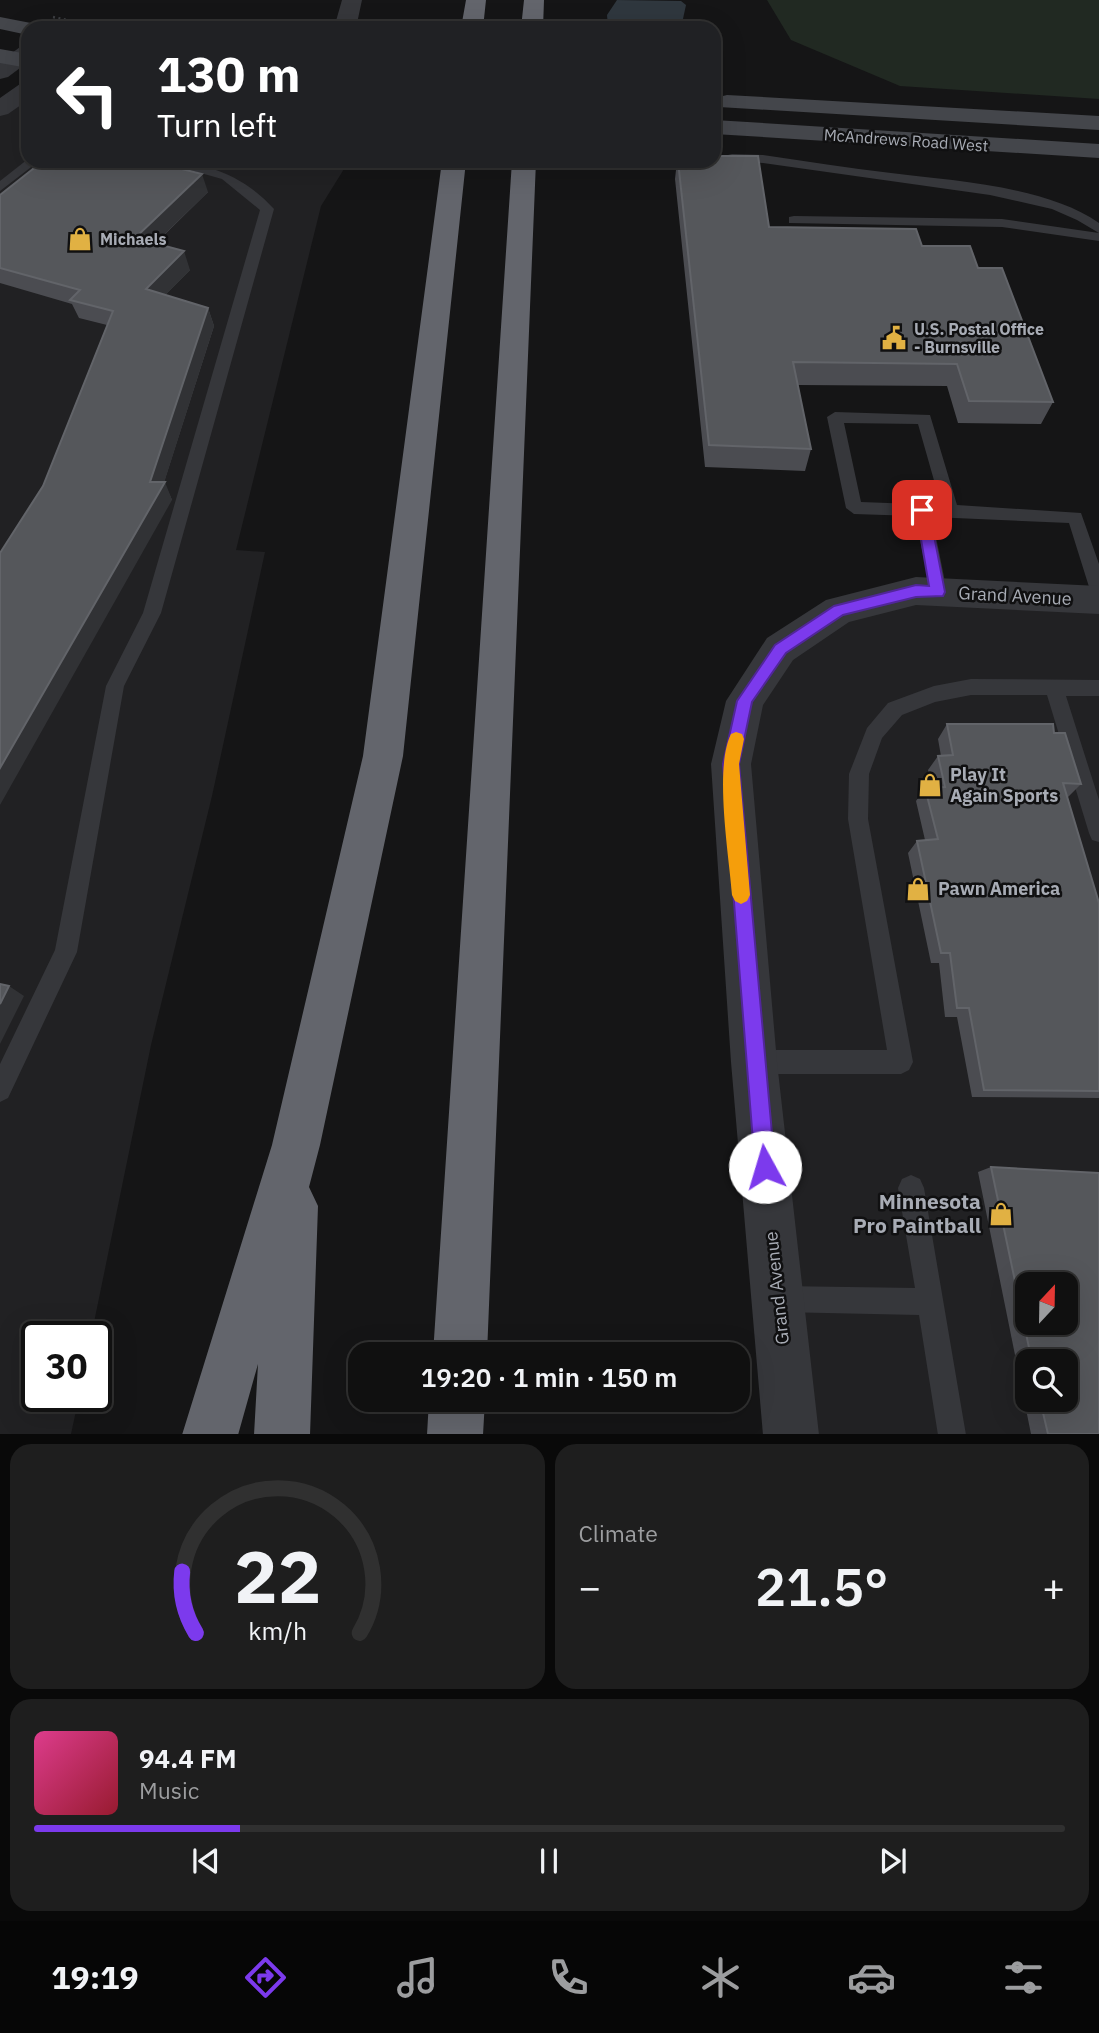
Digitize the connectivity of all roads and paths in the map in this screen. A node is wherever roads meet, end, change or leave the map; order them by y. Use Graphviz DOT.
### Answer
graph roads {
  1 [pos="352,0"];
  2 [pos="476,0"];
  3 [pos="534,0"];
  4 [pos="347,21"];
  5 [pos="473,21"];
  6 [pos="532,21"];
  7 [pos="0,23"];
  8 [pos="21,28"];
  9 [pos="21,94"];
  10 [pos="721,101"];
  11 [pos="0,109"];
  12 [pos="1099,123"];
  13 [pos="721,127"];
  14 [pos="1099,151"];
  15 [pos="721,162"];
  16 [pos="24,168"];
  17 [pos="193,168"];
  18 [pos="453,168"];
  19 [pos="524,168"];
  20 [pos="0,187"];
  21 [pos="794,220"];
  22 [pos="1099,229"];
  23 [pos="1099,237"];
  24 [pos="922,510"];
  25 [pos="951,512"];
  26 [pos="1099,590"];
  27 [pos="938,592"];
  28 [pos="1099,600"];
  29 [pos="1054,688"];
  30 [pos="1099,688"];
  31 [pos="1099,833"];
  32 [pos="754,1062"];
  33 [pos="0,1090"];
  34 [pos="296,1145"];
  35 [pos="911,1188"];
  36 [pos="779,1298"];
  37 [pos="930,1302"];
  38 [pos="461,1342"];
  39 [pos="456,1412"];
  40 [pos="210,1434"];
  41 [pos="282,1434"];
  42 [pos="455,1434"];
  43 [pos="791,1434"];
  44 [pos="952,1434"];
  1 -- 4 [label="street"];
  2 -- 5 [label="highway"];
  3 -- 6 [label="highway"];
  7 -- 8 [label="main road"];
  9 -- 11 [label="street"];
  10 -- 12 [label="main road, McAndrews Road West"];
  13 -- 14 [label="main road, McAndrews Road West"];
  15 -- 22 [label="lane"];
  16 -- 20 [label="lane"];
  17 -- 33 [label="lane"];
  18 -- 34 [label="highway"];
  19 -- 38 [label="highway"];
  21 -- 23 [label="lane"];
  24 -- 25 [label="lane"];
  24 -- 25 [label="lane"];
  24 -- 27 [label="lane"];
  25 -- 26 [label="lane"];
  27 -- 28 [label="street, Grand Avenue"];
  27 -- 32 [label="street, Grand Avenue"];
  29 -- 30 [label="lane"];
  29 -- 31 [label="lane"];
  29 -- 32 [label="lane"];
  32 -- 36 [label="street, Grand Avenue"];
  34 -- 40 [label="highway"];
  34 -- 41 [label="highway"];
  35 -- 37 [label="lane"];
  36 -- 37 [label="lane"];
  36 -- 43 [label="street, Grand Avenue"];
  37 -- 44 [label="lane"];
  39 -- 42 [label="highway"];
}
